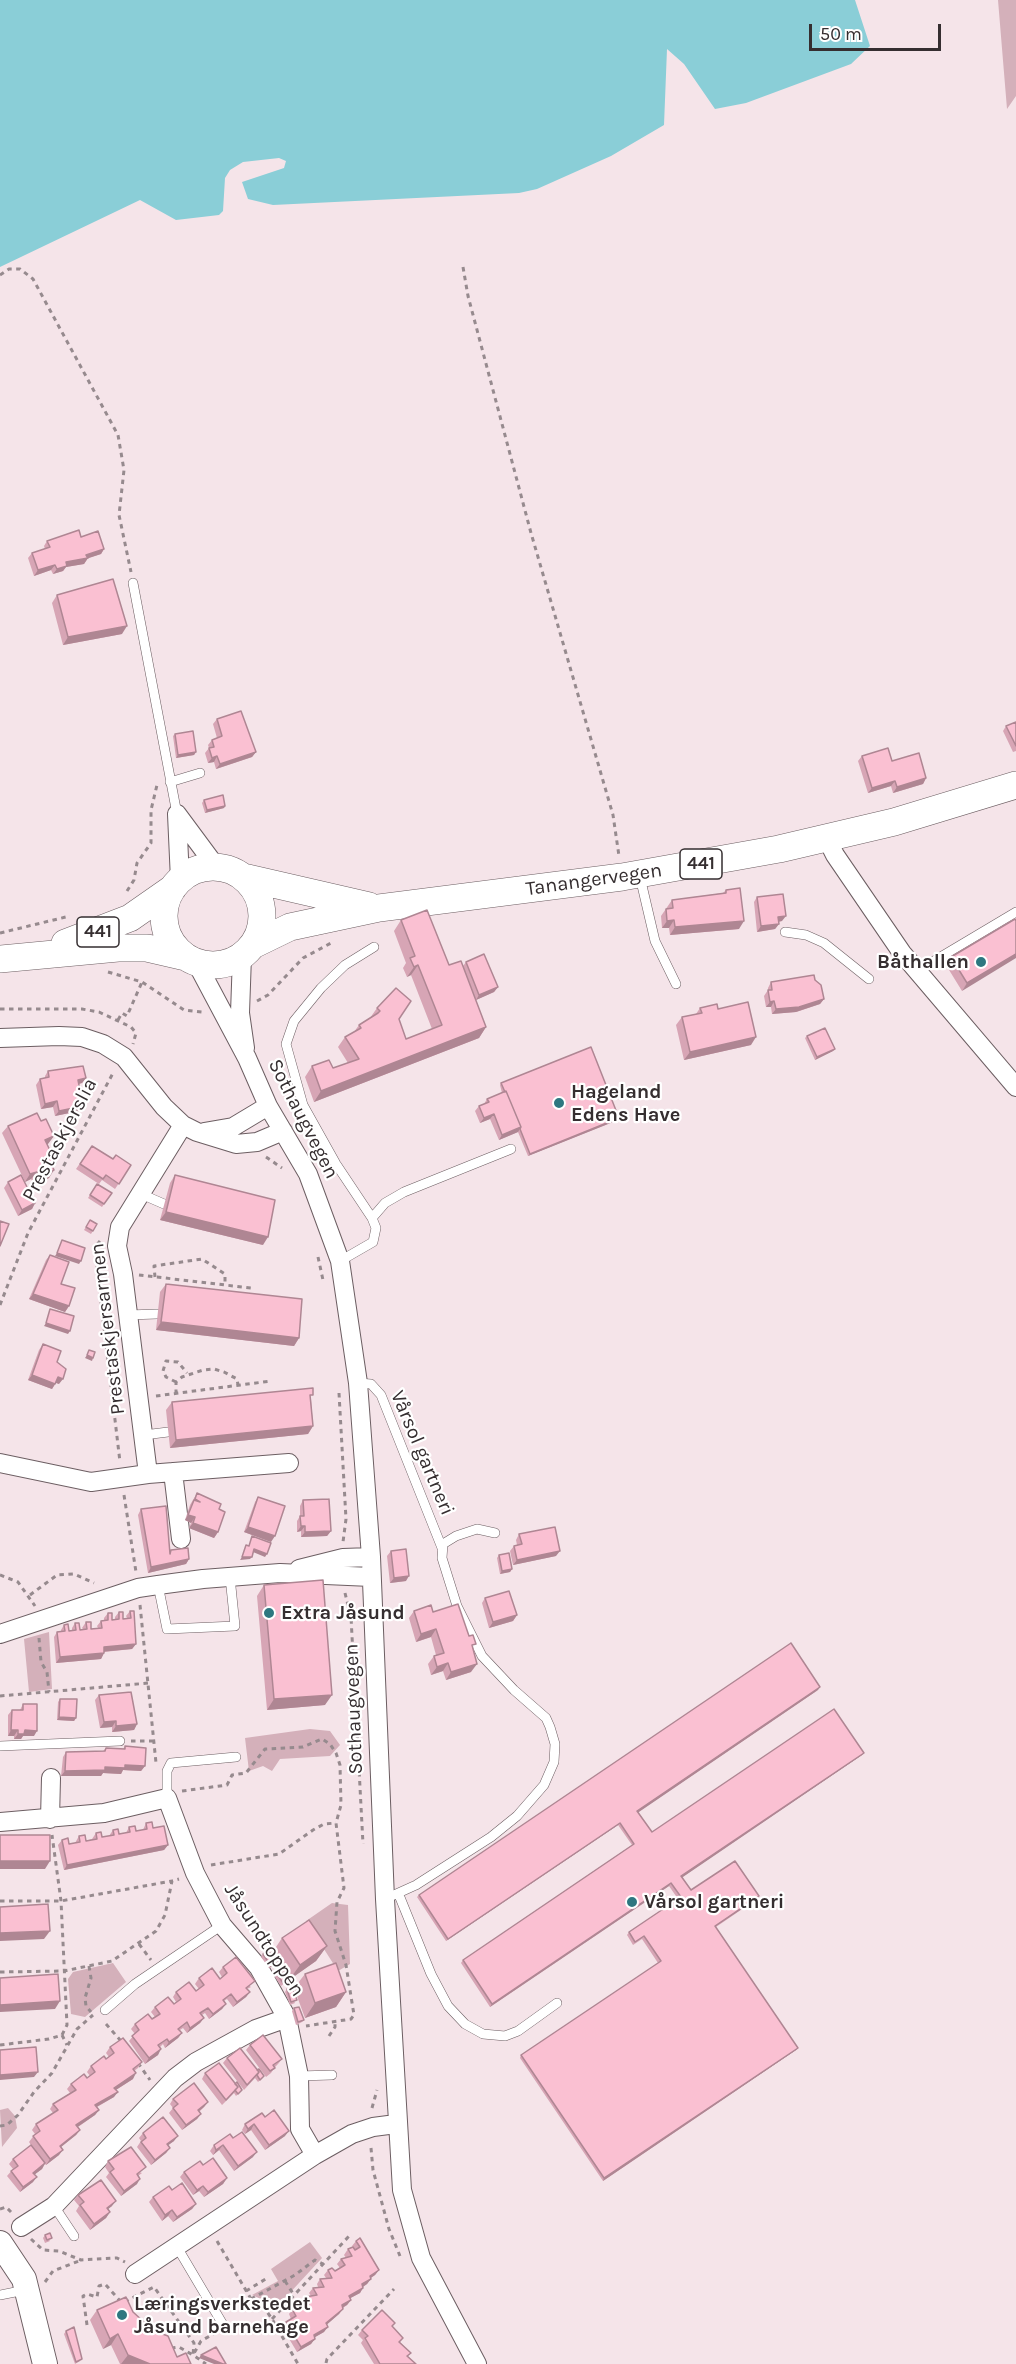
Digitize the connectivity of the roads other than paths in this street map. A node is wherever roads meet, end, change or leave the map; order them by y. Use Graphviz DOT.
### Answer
graph roads {
  1 [pos="133,583"];
  2 [pos="200,773"];
  3 [pos="170,782"];
  4 [pos="1016,785"];
  5 [pos="177,814"];
  6 [pos="826,837"];
  7 [pos="217,868"];
  8 [pos="631,876"];
  9 [pos="243,877"];
  10 [pos="176,884"];
  11 [pos="379,908"];
  12 [pos="1016,912"];
  13 [pos="785,932"];
  14 [pos="374,947"];
  15 [pos="248,950"];
  16 [pos="8,958"];
  17 [pos="191,960"];
  18 [pos="917,971"];
  19 [pos="869,979"];
  20 [pos="676,984"];
  21 [pos="0,1038"];
  22 [pos="247,1058"];
  23 [pos="1016,1087"];
  24 [pos="268,1106"];
  25 [pos="191,1129"];
  26 [pos="283,1131"];
  27 [pos="512,1149"];
  28 [pos="141,1194"];
  29 [pos="164,1204"];
  30 [pos="372,1218"];
  31 [pos="340,1261"];
  32 [pos="158,1314"];
  33 [pos="128,1315"];
  34 [pos="358,1383"];
  35 [pos="168,1432"];
  36 [pos="144,1435"];
  37 [pos="0,1462"];
  38 [pos="289,1463"];
  39 [pos="173,1472"];
  40 [pos="148,1474"];
  41 [pos="495,1533"];
  42 [pos="181,1539"];
  43 [pos="442,1548"];
  44 [pos="371,1557"];
  45 [pos="280,1573"];
  46 [pos="371,1576"];
  47 [pos="230,1577"];
  48 [pos="158,1585"];
  49 [pos="0,1634"];
  50 [pos="120,1742"];
  51 [pos="0,1746"];
  52 [pos="236,1757"];
  53 [pos="51,1778"];
  54 [pos="163,1799"];
  55 [pos="0,1822"];
  56 [pos="50,1822"];
  57 [pos="392,1897"];
  58 [pos="222,1924"];
  59 [pos="557,2003"];
  60 [pos="105,2010"];
  61 [pos="288,2024"];
  62 [pos="332,2075"];
  63 [pos="299,2076"];
  64 [pos="396,2124"];
  65 [pos="315,2156"];
  66 [pos="54,2206"];
  67 [pos="21,2227"];
  68 [pos="74,2236"];
  69 [pos="0,2243"];
  70 [pos="177,2247"];
  71 [pos="135,2274"];
  72 [pos="33,2288"];
  73 [pos="0,2295"];
  74 [pos="225,2328"];
  75 [pos="45,2364"];
  76 [pos="477,2364"];
  1 -- 3 [label="lane"];
  2 -- 3 [label="lane"];
  3 -- 5 [label="lane"];
  4 -- 6 [label="main road, Tanangervegen / 441"];
  5 -- 7 [label="street"];
  5 -- 10 [label="street"];
  6 -- 8 [label="main road, Tanangervegen / 441"];
  6 -- 18 [label="street"];
  7 -- 9 [label="main road, 441"];
  7 -- 10 [label="main road, 441"];
  8 -- 11 [label="main road, Tanangervegen / 441"];
  8 -- 20 [label="lane"];
  9 -- 11 [label="main road, Tanangervegen / 441"];
  9 -- 15 [label="main road"];
  10 -- 16 [label="main road, 441"];
  10 -- 17 [label="main road"];
  11 -- 15 [label="main road, Tanangervegen / 441"];
  12 -- 18 [label="lane"];
  13 -- 19 [label="lane"];
  14 -- 30 [label="lane"];
  15 -- 17 [label="main road, 441"];
  15 -- 22 [label="street, Sothaugvegen"];
  16 -- 17 [label="main road, 441"];
  17 -- 22 [label="street, Sothaugvegen"];
  18 -- 23 [label="street"];
  21 -- 25 [label="street"];
  22 -- 24 [label="street, Sothaugvegen"];
  24 -- 25 [label="street"];
  24 -- 26 [label="street, Sothaugvegen"];
  25 -- 26 [label="street"];
  25 -- 28 [label="street, Prestaskjersarmen"];
  26 -- 31 [label="street, Sothaugvegen"];
  27 -- 30 [label="lane"];
  28 -- 29 [label="lane"];
  28 -- 33 [label="street, Prestaskjersarmen"];
  30 -- 31 [label="lane"];
  31 -- 34 [label="street, Sothaugvegen"];
  32 -- 33 [label="lane"];
  33 -- 36 [label="street, Prestaskjersarmen"];
  34 -- 43 [label="lane, Vårsol gartneri"];
  34 -- 44 [label="street, Sothaugvegen"];
  35 -- 36 [label="lane"];
  36 -- 40 [label="street, Prestaskjersarmen"];
  37 -- 40 [label="street"];
  38 -- 39 [label="street"];
  39 -- 40 [label="street"];
  39 -- 42 [label="street"];
  41 -- 43 [label="lane"];
  43 -- 57 [label="lane, Vårsol gartneri"];
  44 -- 45 [label="street"];
  44 -- 46 [label="street, Sothaugvegen"];
  45 -- 46 [label="street"];
  45 -- 47 [label="street"];
  46 -- 57 [label="street, Sothaugvegen"];
  47 -- 48 [label="street"];
  47 -- 48 [label="lane"];
  48 -- 49 [label="street"];
  50 -- 51 [label="lane"];
  52 -- 54 [label="lane"];
  53 -- 56 [label="street"];
  54 -- 56 [label="street"];
  54 -- 58 [label="street, Jåsundtoppen"];
  55 -- 56 [label="street"];
  57 -- 59 [label="lane"];
  57 -- 64 [label="street, Sothaugvegen"];
  58 -- 60 [label="lane"];
  58 -- 61 [label="street, Jåsundtoppen"];
  61 -- 63 [label="street, Jåsundtoppen"];
  61 -- 66 [label="street, Jåsundtoppen"];
  62 -- 63 [label="lane"];
  63 -- 65 [label="street, Jåsundtoppen"];
  64 -- 65 [label="street"];
  64 -- 76 [label="street, Sothaugvegen"];
  65 -- 70 [label="street"];
  66 -- 67 [label="street, Jåsundtoppen"];
  66 -- 68 [label="lane"];
  69 -- 72 [label="main road"];
  70 -- 71 [label="street"];
  70 -- 74 [label="lane"];
  72 -- 73 [label="lane"];
  72 -- 75 [label="main road"];
}
